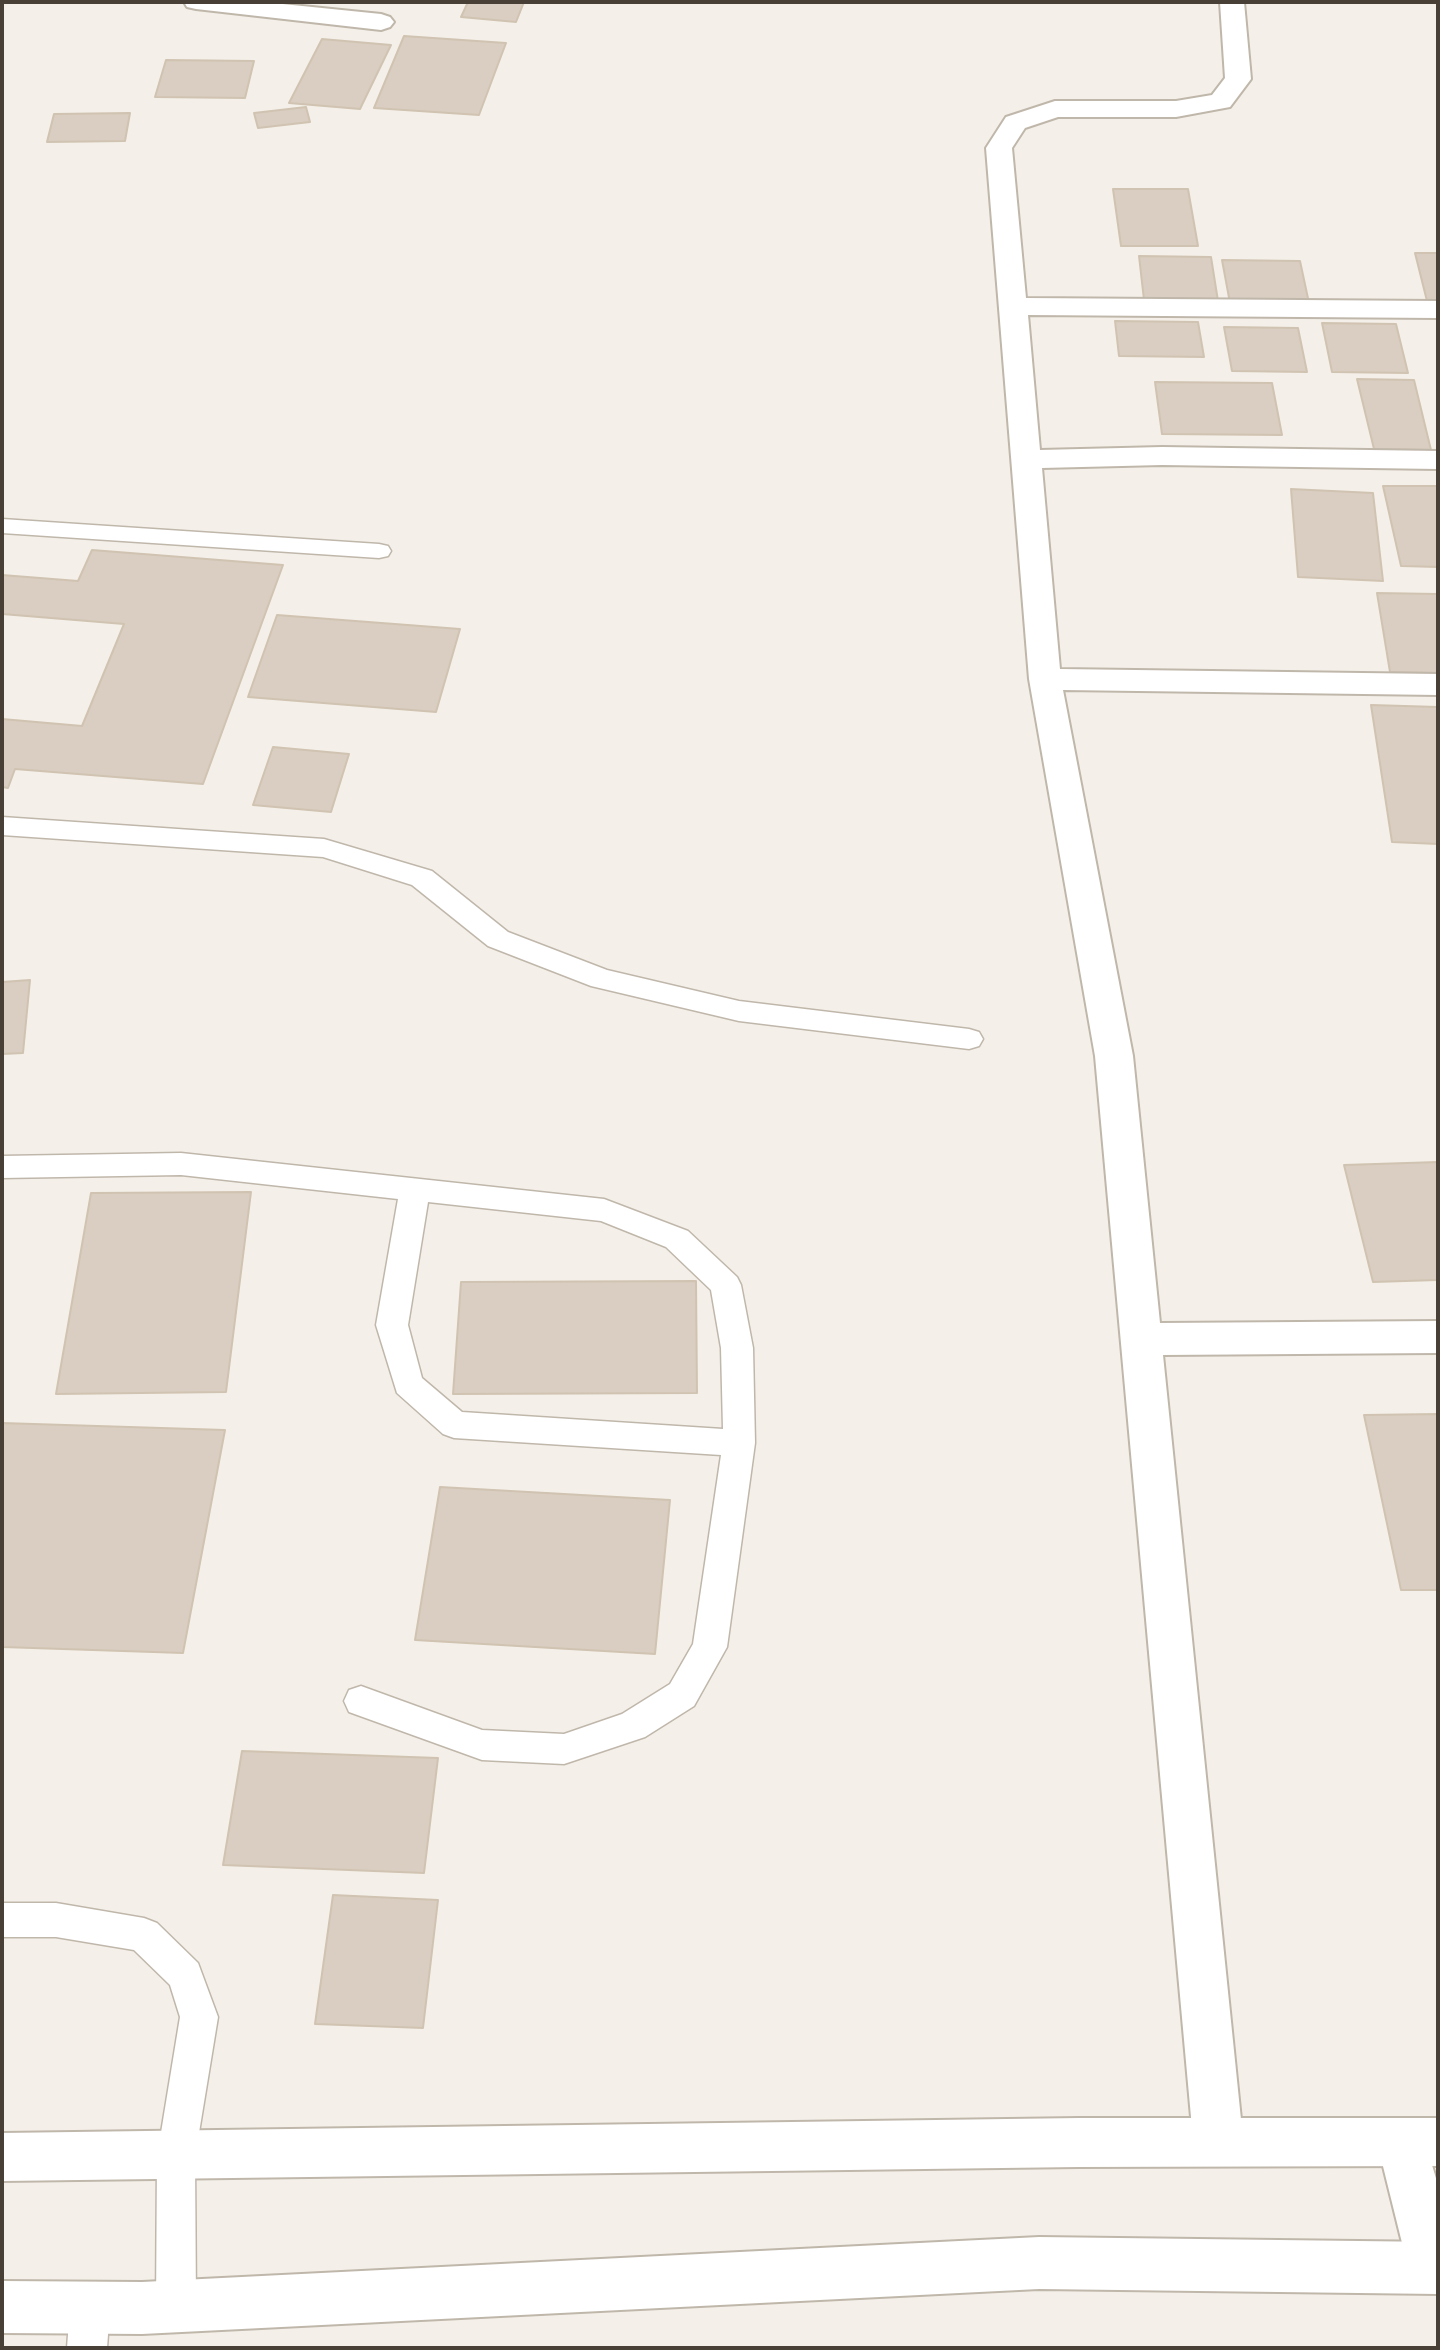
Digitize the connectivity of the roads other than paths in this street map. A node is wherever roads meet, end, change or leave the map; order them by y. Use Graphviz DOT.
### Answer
graph roads {
  1 [pos="196,2"];
  2 [pos="1231,2"];
  3 [pos="381,22"];
  4 [pos="1013,306"];
  5 [pos="1438,310"];
  6 [pos="1024,459"];
  7 [pos="1438,460"];
  8 [pos="2,526"];
  9 [pos="379,551"];
  10 [pos="1045,679"];
  11 [pos="1438,685"];
  12 [pos="2,826"];
  13 [pos="969,1039"];
  14 [pos="2,1167"];
  15 [pos="415,1189"];
  16 [pos="1438,1338"];
  17 [pos="1143,1339"];
  18 [pos="738,1443"];
  19 [pos="361,1701"];
  20 [pos="2,1920"];
  21 [pos="1217,2139"];
  22 [pos="1420,2142"];
  23 [pos="2,2157"];
  24 [pos="176,2157"];
  25 [pos="1436,2267"];
  26 [pos="176,2306"];
  27 [pos="2,2307"];
  28 [pos="89,2328"];
  1 -- 3 [label="street"];
  2 -- 4 [label="street"];
  4 -- 5 [label="street"];
  4 -- 6 [label="street"];
  6 -- 7 [label="street"];
  6 -- 10 [label="street"];
  8 -- 9 [label="lane"];
  10 -- 11 [label="street"];
  10 -- 17 [label="street"];
  12 -- 13 [label="lane"];
  14 -- 15 [label="lane"];
  15 -- 18 [label="lane"];
  15 -- 18 [label="lane"];
  16 -- 17 [label="street"];
  17 -- 21 [label="street"];
  18 -- 19 [label="lane"];
  20 -- 24 [label="lane"];
  21 -- 22 [label="street"];
  21 -- 24 [label="street"];
  22 -- 25 [label="street"];
  23 -- 24 [label="street"];
  24 -- 26 [label="lane"];
  25 -- 26 [label="street"];
  26 -- 28 [label="street"];
  27 -- 28 [label="street"];
}
